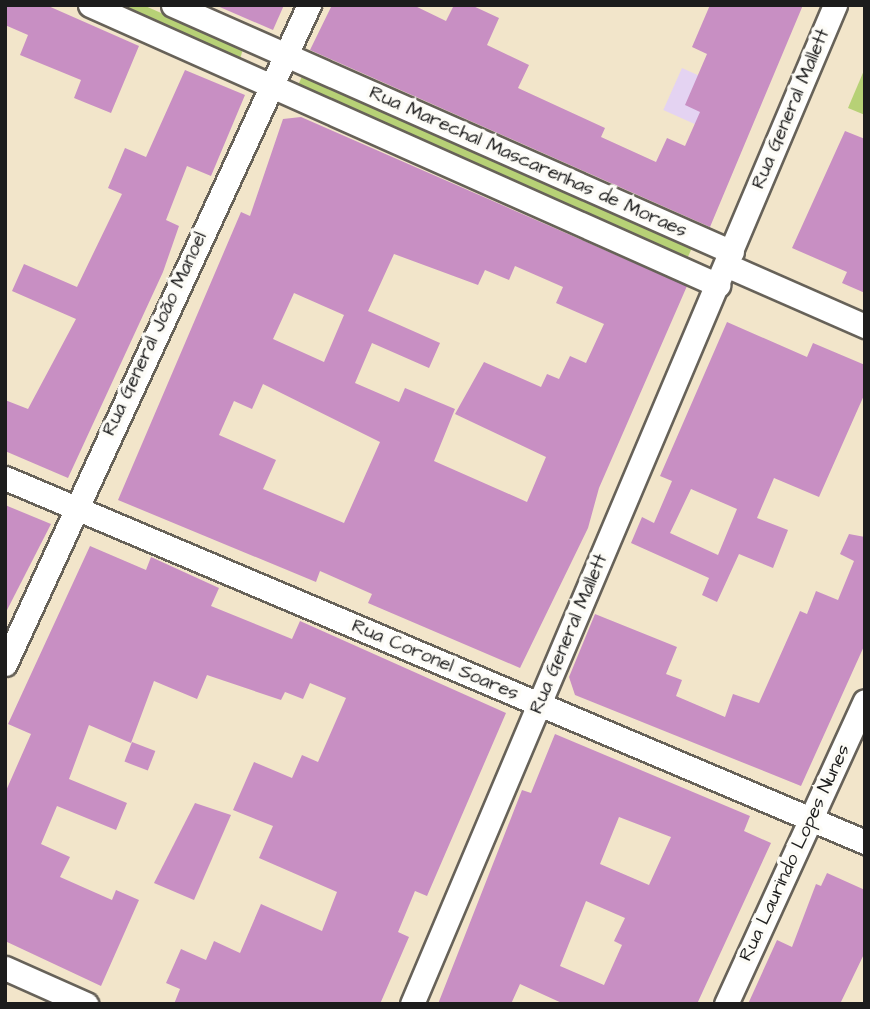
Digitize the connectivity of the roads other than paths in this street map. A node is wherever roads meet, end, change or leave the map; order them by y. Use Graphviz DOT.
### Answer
graph roads {
  1 [pos="90,5"];
  2 [pos="173,5"];
  3 [pos="309,5"];
  4 [pos="835,5"];
  5 [pos="285,55"];
  6 [pos="271,86"];
  7 [pos="726,267"];
  8 [pos="865,326"];
  9 [pos="5,478"];
  10 [pos="74,507"];
  11 [pos="5,664"];
  12 [pos="865,701"];
  13 [pos="539,704"];
  14 [pos="811,820"];
  15 [pos="865,842"];
  16 [pos="5,968"];
  17 [pos="86,1004"];
  18 [pos="412,1004"];
  19 [pos="726,1004"];
  1 -- 6 [label="street, Rua Marechal Mascarenhas de Moraes"];
  2 -- 5 [label="street, Rua Marechal Mascarenhas de Moraes"];
  3 -- 5 [label="street, Rua General João Manoel"];
  4 -- 7 [label="street, Rua General Mallett"];
  5 -- 6 [label="street, Rua General João Manoel"];
  5 -- 7 [label="street, Rua Marechal Mascarenhas de Moraes"];
  6 -- 7 [label="street, Rua Marechal Mascarenhas de Moraes"];
  6 -- 10 [label="street, Rua General João Manoel"];
  7 -- 8 [label="street, Rua Marechal Mascarenhas de Moraes"];
  7 -- 13 [label="street, Rua General Mallett"];
  9 -- 10 [label="street, Rua Coronel Soares"];
  10 -- 11 [label="street, Rua General João Manoel"];
  10 -- 13 [label="street, Rua Coronel Soares"];
  12 -- 14 [label="street, Rua Laurindo Lopes Nunes"];
  13 -- 14 [label="street, Rua Coronel Soares"];
  13 -- 18 [label="street, Rua General Mallett"];
  14 -- 15 [label="street, Rua Coronel Soares"];
  14 -- 19 [label="street, Rua Laurindo Lopes Nunes"];
  16 -- 17 [label="street"];
}
